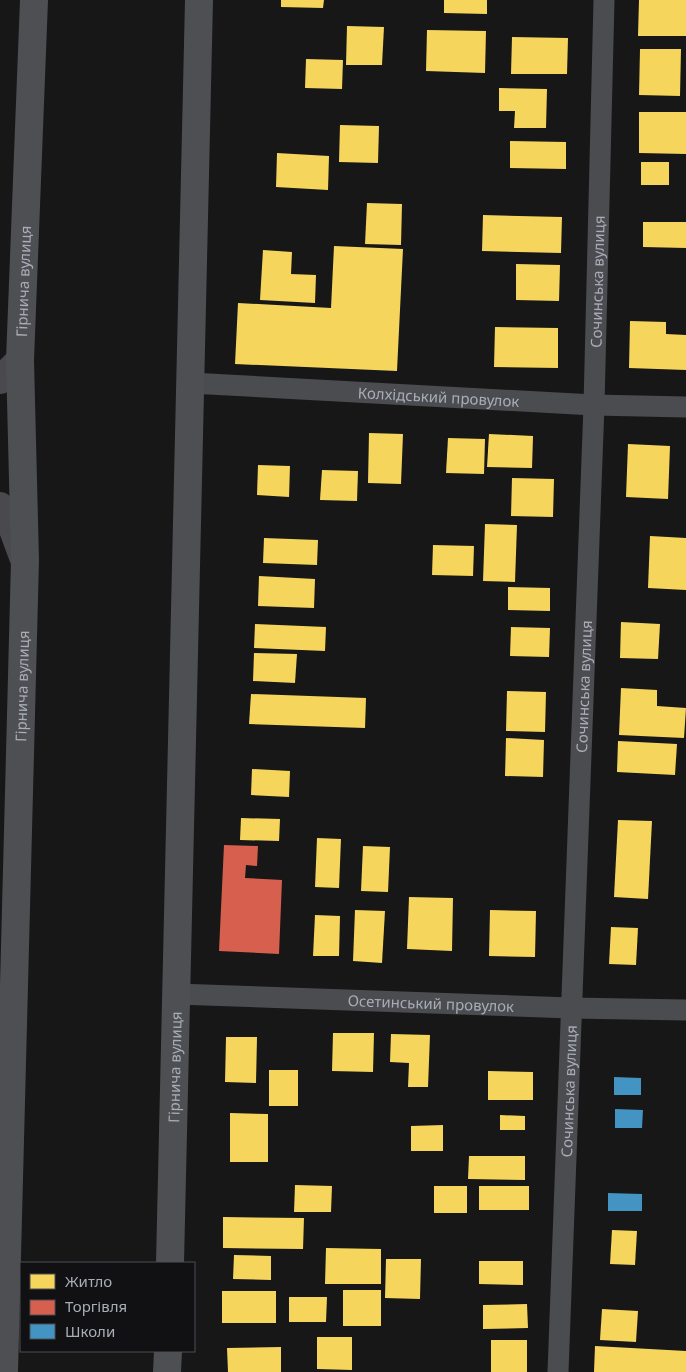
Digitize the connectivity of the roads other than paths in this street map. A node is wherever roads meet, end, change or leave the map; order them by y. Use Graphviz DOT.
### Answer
graph roads {
  1 [pos="34,0"];
  2 [pos="199,0"];
  3 [pos="604,0"];
  4 [pos="20,360"];
  5 [pos="0,380"];
  6 [pos="190,383"];
  7 [pos="594,405"];
  8 [pos="686,407"];
  9 [pos="0,506"];
  10 [pos="25,560"];
  11 [pos="176,994"];
  12 [pos="571,1008"];
  13 [pos="686,1010"];
  14 [pos="170,1262"];
  15 [pos="168,1352"];
  16 [pos="4,1372"];
  17 [pos="167,1372"];
  18 [pos="558,1372"];
  1 -- 4 [label="main road, Гірнича вулиця"];
  2 -- 6 [label="main road, Гірнича вулиця"];
  3 -- 7 [label="street, Сочинська вулиця"];
  4 -- 5 [label="main road"];
  4 -- 10 [label="main road, Гірнича вулиця"];
  6 -- 7 [label="street, Колхідський провулок"];
  6 -- 11 [label="main road, Гірнича вулиця"];
  7 -- 8 [label="street, Колхідський провулок"];
  7 -- 12 [label="street, Сочинська вулиця"];
  9 -- 10 [label="main road"];
  10 -- 16 [label="main road, Гірнича вулиця"];
  11 -- 12 [label="street, Осетинський провулок"];
  11 -- 14 [label="main road, Гірнича вулиця"];
  12 -- 13 [label="street, Осетинський провулок"];
  12 -- 18 [label="street, Сочинська вулиця"];
  15 -- 17 [label="main road"];
}
